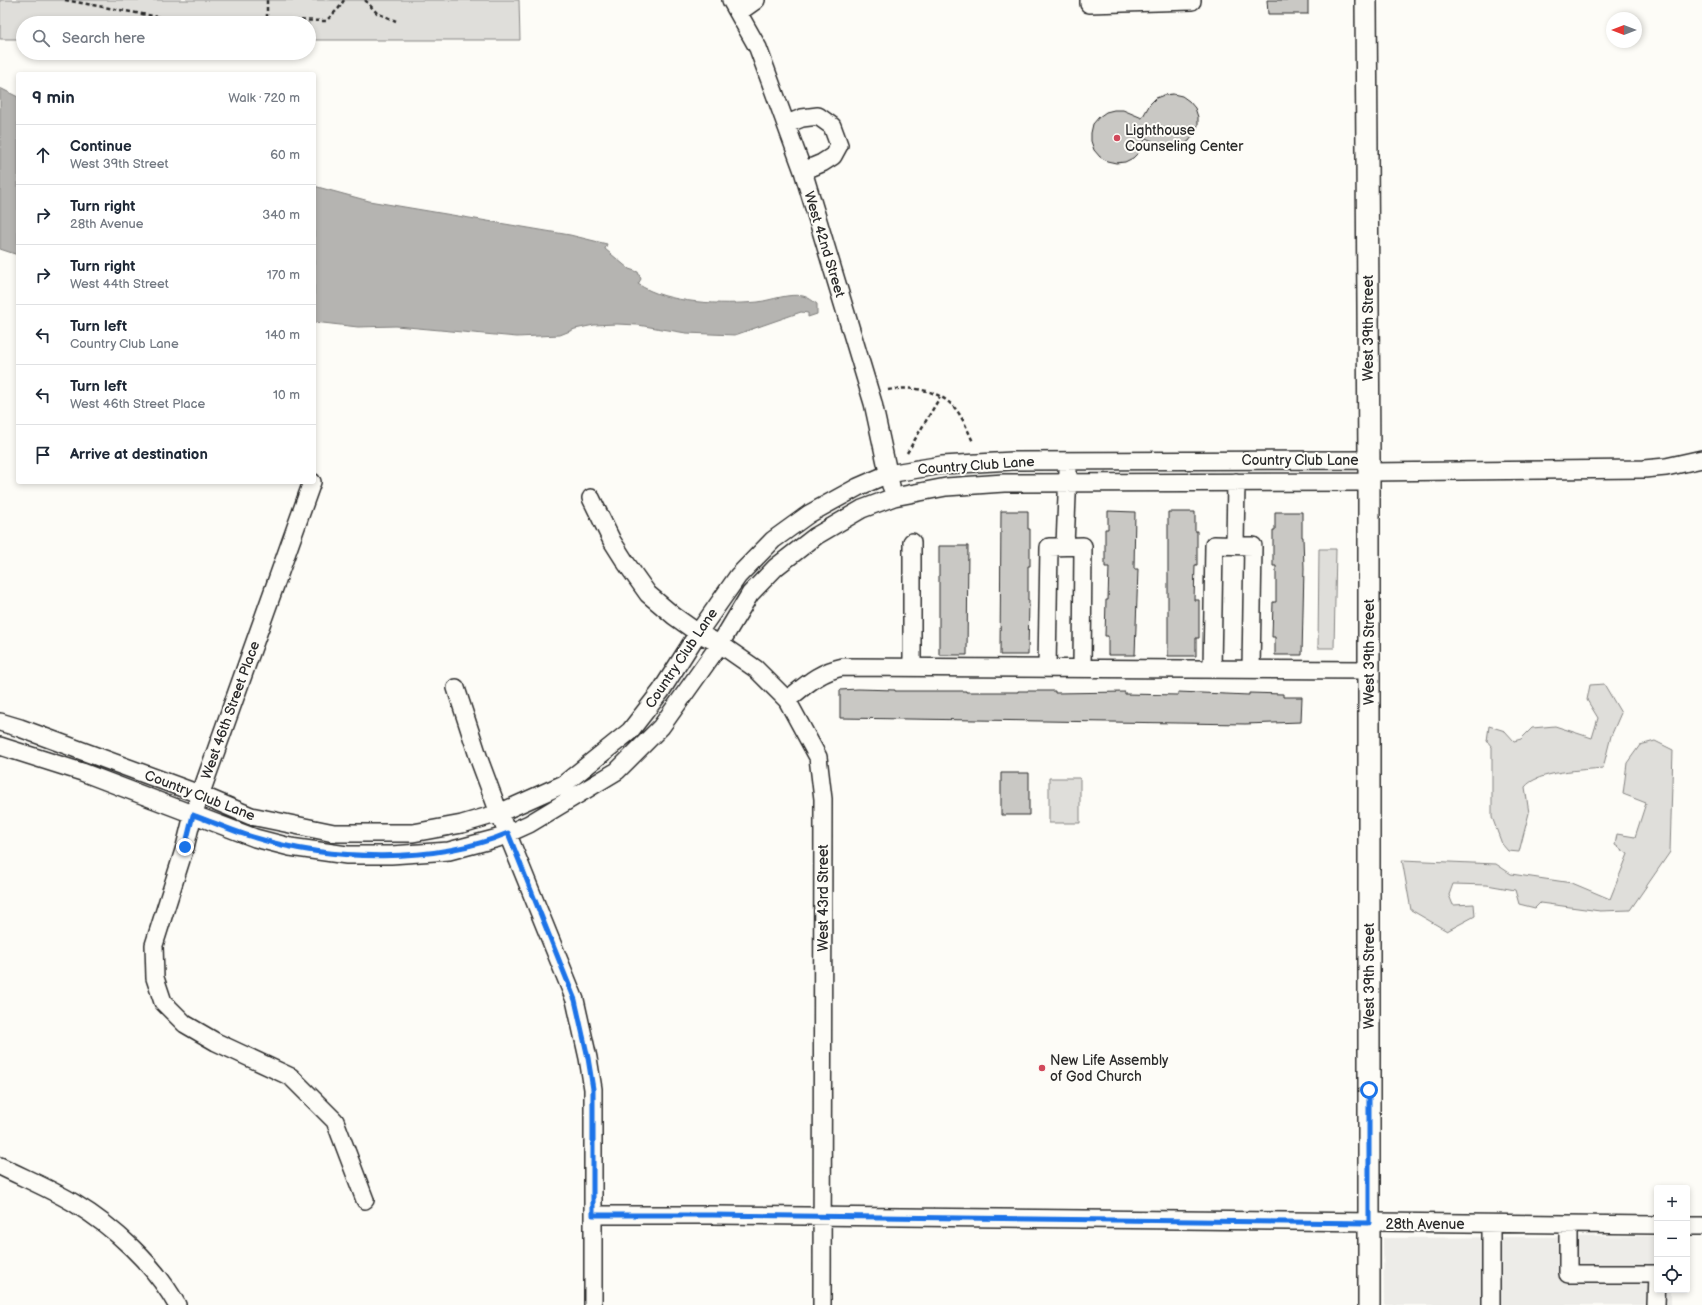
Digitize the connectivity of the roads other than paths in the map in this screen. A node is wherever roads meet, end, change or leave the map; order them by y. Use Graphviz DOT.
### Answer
graph roads {
  1 [pos="756,0"];
  2 [pos="1089,0"];
  3 [pos="1192,0"];
  4 [pos="1366,0"];
  5 [pos="735,6"];
  6 [pos="787,124"];
  7 [pos="803,171"];
  8 [pos="1702,459"];
  9 [pos="1067,461"];
  10 [pos="1369,471"];
  11 [pos="888,474"];
  12 [pos="1236,482"];
  13 [pos="1068,483"];
  14 [pos="311,484"];
  15 [pos="591,498"];
  16 [pos="894,498"];
  17 [pos="912,542"];
  18 [pos="1065,546"];
  19 [pos="1235,546"];
  20 [pos="698,633"];
  21 [pos="720,644"];
  22 [pos="912,667"];
  23 [pos="1047,668"];
  24 [pos="1082,668"];
  25 [pos="1212,669"];
  26 [pos="1251,669"];
  27 [pos="1369,670"];
  28 [pos="456,688"];
  29 [pos="787,700"];
  30 [pos="0,722"];
  31 [pos="0,746"];
  32 [pos="200,794"];
  33 [pos="499,813"];
  34 [pos="193,815"];
  35 [pos="508,833"];
  36 [pos="0,1166"];
  37 [pos="366,1200"];
  38 [pos="593,1215"];
  39 [pos="823,1217"];
  40 [pos="1369,1223"];
  41 [pos="1491,1224"];
  42 [pos="1568,1225"];
  43 [pos="1654,1225"];
  44 [pos="1690,1226"];
  45 [pos="1702,1226"];
  46 [pos="177,1305"];
  47 [pos="593,1305"];
  48 [pos="822,1305"];
  49 [pos="1369,1305"];
  50 [pos="1491,1305"];
  51 [pos="1656,1305"];
  1 -- 5 [label="street"];
  2 -- 3 [label="street"];
  4 -- 10 [label="main road, West 39th Street"];
  5 -- 6 [label="street, West 42nd Street"];
  6 -- 7 [label="street, West 42nd Street"];
  6 -- 7 [label="street"];
  7 -- 11 [label="street, West 42nd Street"];
  8 -- 10 [label="street, Country Club Lane"];
  9 -- 10 [label="street, Country Club Lane"];
  9 -- 11 [label="street, Country Club Lane"];
  9 -- 13 [label="street"];
  10 -- 12 [label="street, Country Club Lane"];
  10 -- 27 [label="main road, West 39th Street"];
  11 -- 16 [label="street, West 42nd Street"];
  11 -- 20 [label="street, Country Club Lane"];
  12 -- 13 [label="street, Country Club Lane"];
  12 -- 19 [label="street"];
  13 -- 16 [label="street, Country Club Lane"];
  13 -- 18 [label="street"];
  14 -- 32 [label="street, West 46th Street Place"];
  15 -- 20 [label="street, West 43rd Street"];
  16 -- 21 [label="street, Country Club Lane"];
  17 -- 22 [label="street"];
  18 -- 23 [label="street"];
  18 -- 24 [label="street"];
  19 -- 25 [label="street"];
  19 -- 26 [label="street"];
  20 -- 21 [label="street, West 43rd Street"];
  20 -- 33 [label="street, Country Club Lane"];
  21 -- 29 [label="street, West 43rd Street"];
  21 -- 35 [label="street, Country Club Lane"];
  22 -- 23 [label="street"];
  22 -- 29 [label="street"];
  23 -- 24 [label="street"];
  24 -- 25 [label="street"];
  25 -- 26 [label="street"];
  26 -- 27 [label="street"];
  27 -- 40 [label="main road, West 39th Street"];
  28 -- 33 [label="street"];
  29 -- 39 [label="street, West 43rd Street"];
  30 -- 32 [label="street, Country Club Lane"];
  31 -- 34 [label="street, Country Club Lane"];
  32 -- 33 [label="street, Country Club Lane"];
  32 -- 34 [label="street, West 46th Street Place"];
  33 -- 35 [label="street"];
  34 -- 35 [label="street, Country Club Lane"];
  34 -- 37 [label="street, West 46th Street Place"];
  35 -- 38 [label="street"];
  36 -- 46 [label="street"];
  38 -- 39 [label="street, 28th Avenue"];
  38 -- 47 [label="street"];
  39 -- 40 [label="street, 28th Avenue"];
  39 -- 48 [label="street, West 43rd Street"];
  40 -- 41 [label="street, 28th Avenue"];
  40 -- 49 [label="main road, West 39th Street"];
  41 -- 42 [label="street, 28th Avenue"];
  41 -- 50 [label="street"];
  42 -- 43 [label="street, 28th Avenue"];
  42 -- 51 [label="street"];
  44 -- 45 [label="street"];
}
